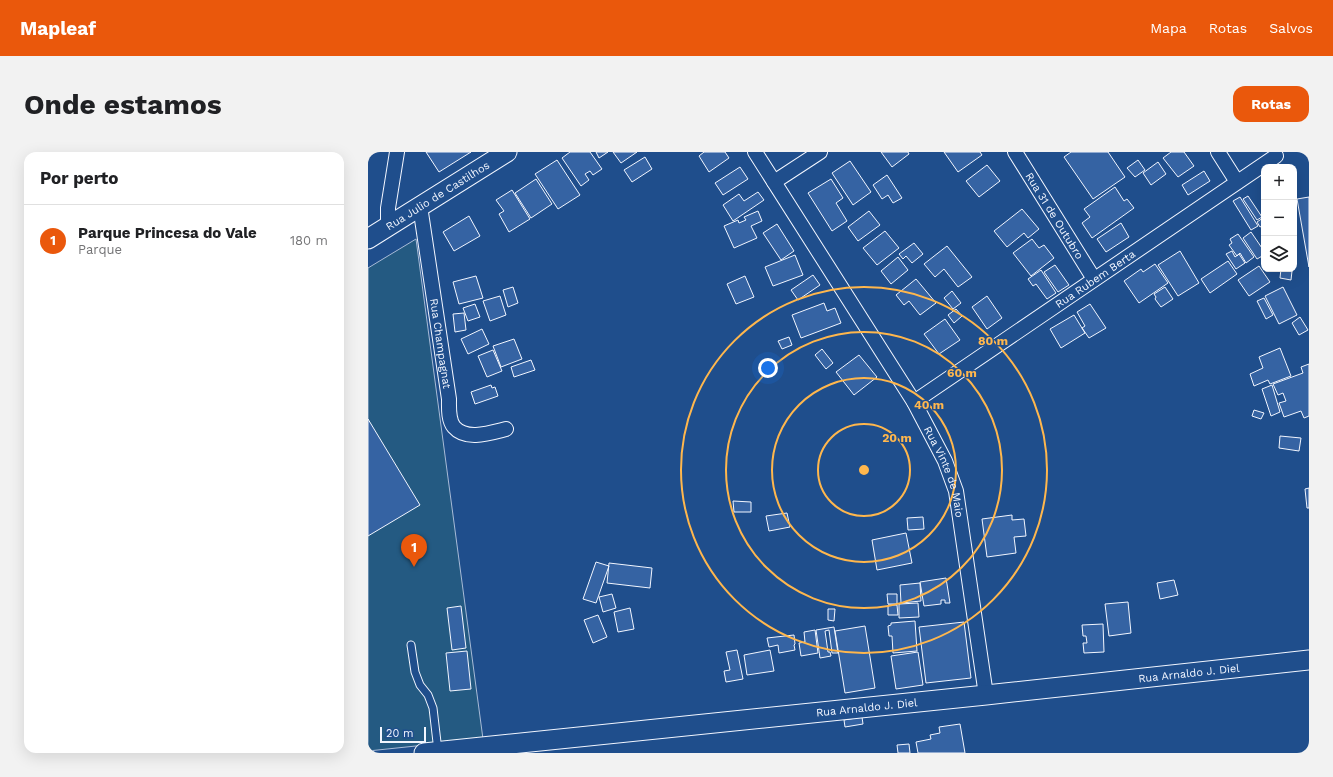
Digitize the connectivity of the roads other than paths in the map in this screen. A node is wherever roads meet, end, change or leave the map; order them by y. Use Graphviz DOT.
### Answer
graph roads {
  1 [pos="397,152"];
  2 [pos="507,152"];
  3 [pos="755,152"];
  4 [pos="820,152"];
  5 [pos="1015,152"];
  6 [pos="1218,152"];
  7 [pos="1276,156"];
  8 [pos="774,182"];
  9 [pos="1237,182"];
  10 [pos="420,206"];
  11 [pos="388,226"];
  12 [pos="368,239"];
  13 [pos="1094,279"];
  14 [pos="914,402"];
  15 [pos="506,429"];
  16 [pos="411,645"];
  17 [pos="1309,660"];
  18 [pos="986,695"];
  19 [pos="431,752"];
  1 -- 11 [label="street"];
  2 -- 10 [label="street, Rua Julio de Castilhos"];
  3 -- 8 [label="street, Rua Vinte de Maio"];
  4 -- 8 [label="street"];
  5 -- 13 [label="street, Rua 31 de Outubro"];
  6 -- 9 [label="street"];
  7 -- 9 [label="street, Rua Rubem Berta"];
  8 -- 14 [label="street, Rua Vinte de Maio"];
  9 -- 13 [label="street, Rua Rubem Berta"];
  10 -- 11 [label="street, Rua Julio de Castilhos"];
  10 -- 15 [label="street, Rua Champagnat"];
  11 -- 12 [label="street, Rua Julio de Castilhos"];
  13 -- 14 [label="street, Rua Rubem Berta"];
  14 -- 18 [label="street, Rua Vinte de Maio"];
  16 -- 19 [label="lane"];
  17 -- 18 [label="street, Rua Arnaldo J. Diel"];
  18 -- 19 [label="street, Rua Arnaldo J. Diel"];
}
